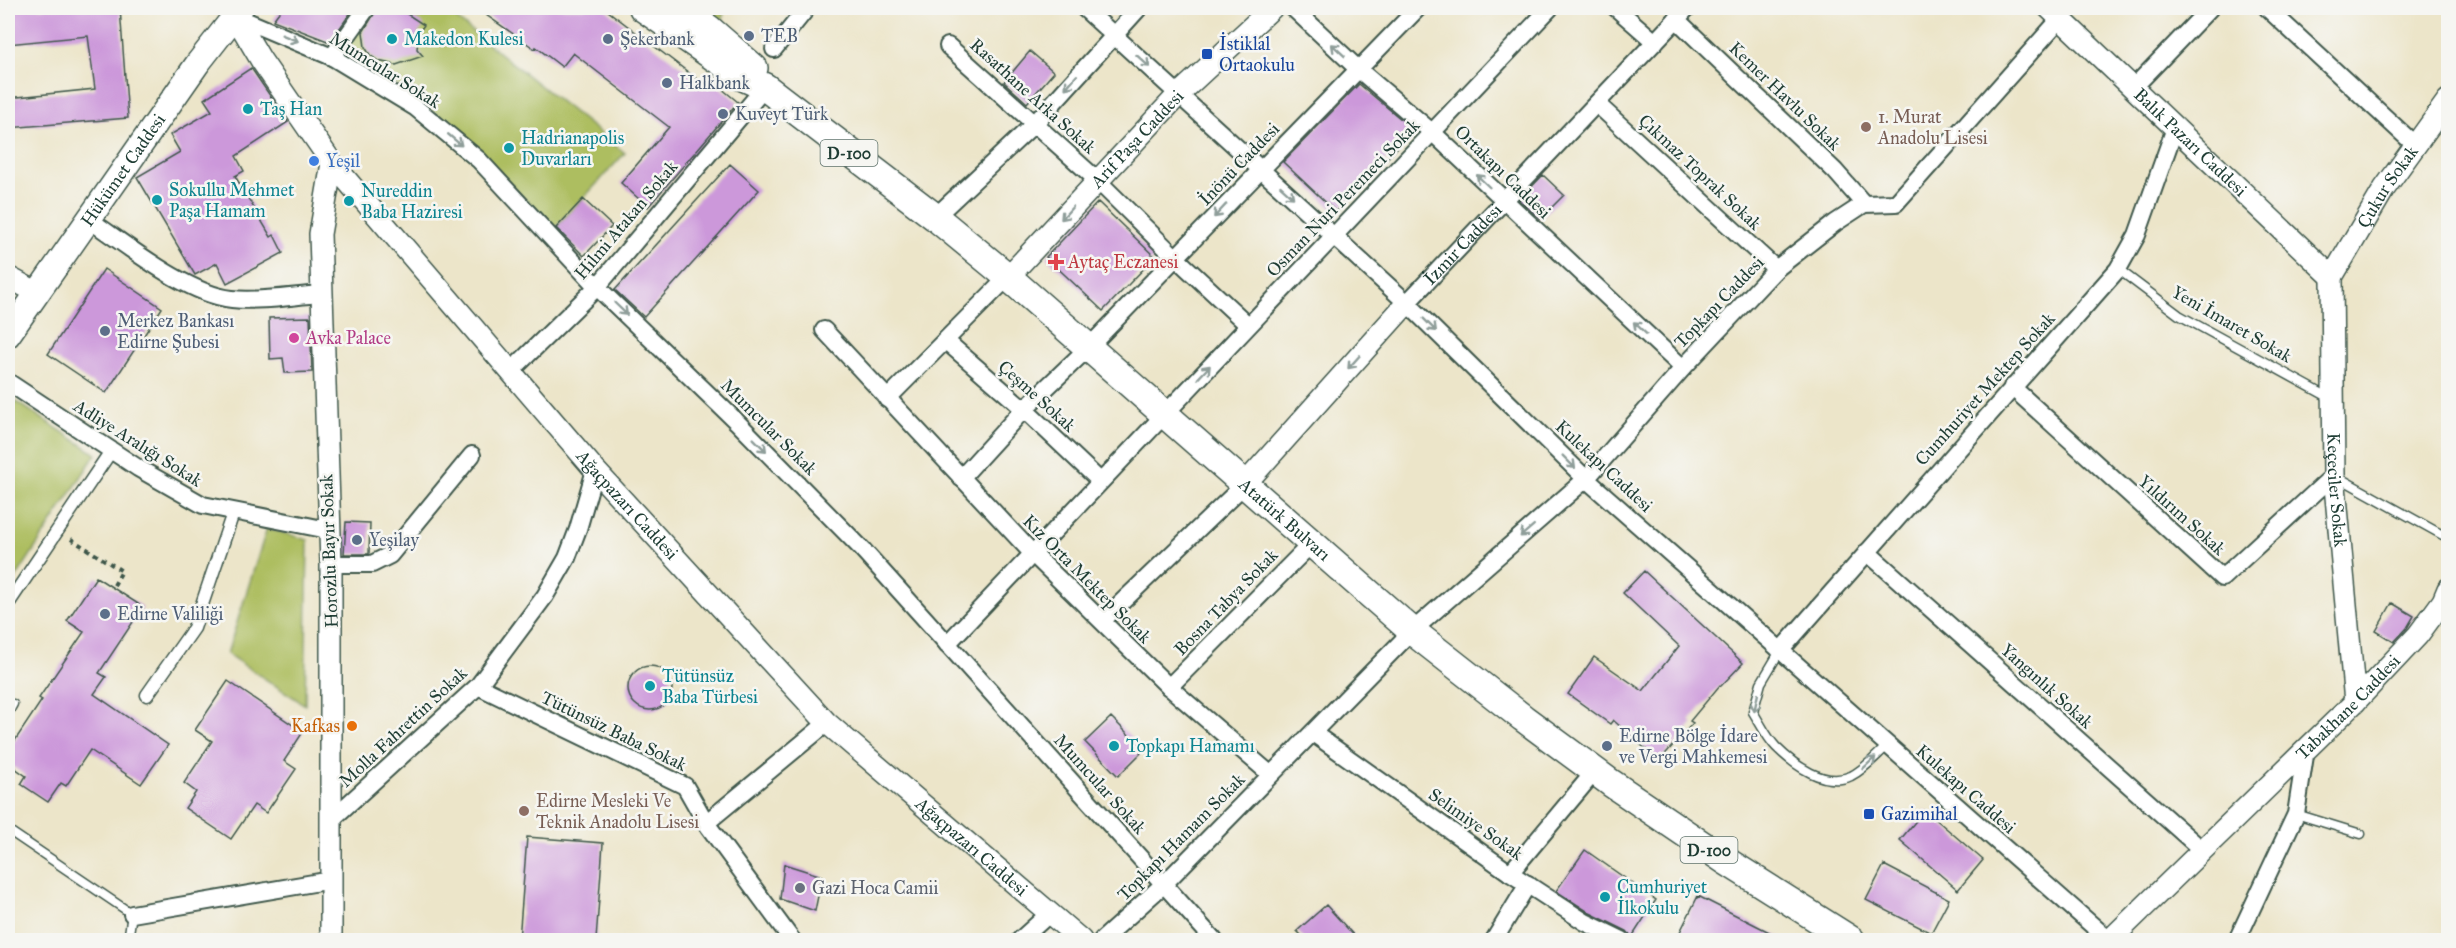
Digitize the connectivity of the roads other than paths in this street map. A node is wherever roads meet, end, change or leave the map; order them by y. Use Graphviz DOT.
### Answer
graph roads {
  1 [pos="367,8"];
  2 [pos="643,8"];
  3 [pos="679,8"];
  4 [pos="807,8"];
  5 [pos="1084,8"];
  6 [pos="1139,8"];
  7 [pos="1272,8"];
  8 [pos="1293,8"];
  9 [pos="1418,8"];
  10 [pos="1550,8"];
  11 [pos="1616,8"];
  12 [pos="2210,8"];
  13 [pos="2266,8"];
  14 [pos="238,12"];
  15 [pos="1681,13"];
  16 [pos="2054,13"];
  17 [pos="1113,34"];
  18 [pos="1655,42"];
  19 [pos="948,46"];
  20 [pos="774,49"];
  21 [pos="332,57"];
  22 [pos="1358,69"];
  23 [pos="765,87"];
  24 [pos="2134,87"];
  25 [pos="1179,94"];
  26 [pos="2448,100"];
  27 [pos="1597,104"];
  28 [pos="1035,123"];
  29 [pos="2175,128"];
  30 [pos="1433,133"];
  31 [pos="2415,145"];
  32 [pos="332,163"];
  33 [pos="1260,168"];
  34 [pos="1097,180"];
  35 [pos="1503,201"];
  36 [pos="1864,204"];
  37 [pos="935,217"];
  38 [pos="88,219"];
  39 [pos="1334,235"];
  40 [pos="1176,258"];
  41 [pos="1776,269"];
  42 [pos="2118,269"];
  43 [pos="1008,277"];
  44 [pos="2332,277"];
  45 [pos="8,278"];
  46 [pos="597,287"];
  47 [pos="36,292"];
  48 [pos="320,294"];
  49 [pos="1407,303"];
  50 [pos="1248,325"];
  51 [pos="824,330"];
  52 [pos="8,335"];
  53 [pos="946,341"];
  54 [pos="1088,348"];
  55 [pos="1683,368"];
  56 [pos="510,372"];
  57 [pos="8,382"];
  58 [pos="2012,387"];
  59 [pos="887,399"];
  60 [pos="2333,400"];
  61 [pos="1024,409"];
  62 [pos="1164,415"];
  63 [pos="111,451"];
  64 [pos="472,455"];
  65 [pos="595,470"];
  66 [pos="2334,475"];
  67 [pos="961,478"];
  68 [pos="1586,479"];
  69 [pos="1100,481"];
  70 [pos="1244,485"];
  71 [pos="232,513"];
  72 [pos="328,530"];
  73 [pos="2448,538"];
  74 [pos="1311,544"];
  75 [pos="1867,552"];
  76 [pos="1032,553"];
  77 [pos="331,564"];
  78 [pos="2448,590"];
  79 [pos="8,604"];
  80 [pos="1102,621"];
  81 [pos="1412,631"];
  82 [pos="947,644"];
  83 [pos="1780,651"];
  84 [pos="478,686"];
  85 [pos="1169,687"];
  86 [pos="147,695"];
  87 [pos="2355,702"];
  88 [pos="13,704"];
  89 [pos="8,713"];
  90 [pos="827,723"];
  91 [pos="1312,732"];
  92 [pos="1887,746"];
  93 [pos="2306,749"];
  94 [pos="1595,771"];
  95 [pos="1270,774"];
  96 [pos="2296,814"];
  97 [pos="332,819"];
  98 [pos="706,823"];
  99 [pos="8,830"];
  100 [pos="2361,834"];
  101 [pos="2202,850"];
  102 [pos="1510,873"];
  103 [pos="331,880"];
  104 [pos="1164,884"];
  105 [pos="1528,884"];
  106 [pos="1050,913"];
  107 [pos="132,914"];
  108 [pos="1827,936"];
  109 [pos="128,940"];
  110 [pos="331,940"];
  111 [pos="792,940"];
  112 [pos="1020,940"];
  113 [pos="1081,940"];
  114 [pos="1102,940"];
  115 [pos="1214,940"];
  116 [pos="1494,940"];
  117 [pos="1622,940"];
  118 [pos="1851,940"];
  119 [pos="2110,940"];
  120 [pos="2237,940"];
  1 -- 21 [label="street"];
  2 -- 23 [label="main road, Atatürk Bulvarı / D-100"];
  3 -- 23 [label="main road, Atatürk Bulvarı / D-100"];
  4 -- 20 [label="street"];
  5 -- 17 [label="street, Kulekapı Caddesi"];
  6 -- 17 [label="street"];
  7 -- 25 [label="street, Arif Paşa Caddesi"];
  22 -- 8 [label="street, Ortakapı Caddesi, one-way"];
  9 -- 22 [label="street, İnönü Caddesi"];
  10 -- 30 [label="street, Osman Nuri Peremeci Sokak"];
  11 -- 18 [label="street"];
  12 -- 24 [label="street"];
  13 -- 31 [label="street"];
  14 -- 21 [label="street, Mumcular Sokak, one-way"];
  14 -- 32 [label="street, Ağaçpazarı Caddesi"];
  14 -- 38 [label="main road, Hükümet Caddesi"];
  15 -- 18 [label="street, İzmir Caddesi"];
  15 -- 36 [label="street, Kemer Havlu Sokak"];
  16 -- 24 [label="street, Balık Pazarı Caddesi"];
  16 -- 36 [label="street"];
  17 -- 25 [label="street, Kulekapı Caddesi, one-way"];
  17 -- 28 [label="street, one-way"];
  18 -- 27 [label="street, İzmir Caddesi"];
  19 -- 28 [label="street, Rasathane Arka Sokak"];
  21 -- 46 [label="street, Mumcular Sokak, one-way"];
  22 -- 30 [label="street, Ortakapı Caddesi"];
  22 -- 33 [label="street, İnönü Caddesi"];
  23 -- 37 [label="main road, Atatürk Bulvarı / D-100"];
  23 -- 46 [label="street, Hilmi Atakan Sokak"];
  24 -- 29 [label="street, Balık Pazarı Caddesi"];
  25 -- 33 [label="street, Kulekapı Caddesi"];
  25 -- 34 [label="street, Arif Paşa Caddesi"];
  26 -- 31 [label="street, Çukur Sokak"];
  27 -- 35 [label="street, İzmir Caddesi"];
  27 -- 41 [label="street, Çıkmaz Toprak Sokak"];
  28 -- 34 [label="street, Rasathane Arka Sokak"];
  28 -- 37 [label="street"];
  29 -- 42 [label="street, Cumhuriyet Mektep Sokak"];
  29 -- 44 [label="street, Balık Pazarı Caddesi"];
  35 -- 30 [label="street, Ortakapı Caddesi, one-way"];
  30 -- 39 [label="street, Osman Nuri Peremeci Sokak"];
  31 -- 44 [label="street, Çukur Sokak"];
  32 -- 48 [label="street, Horozlu Bayır Sokak"];
  32 -- 56 [label="street, Ağaçpazarı Caddesi"];
  33 -- 39 [label="street, Kulekapı Caddesi, one-way"];
  33 -- 40 [label="street, İnönü Caddesi, one-way"];
  34 -- 40 [label="street, Rasathane Arka Sokak"];
  34 -- 43 [label="street, Arif Paşa Caddesi, one-way"];
  35 -- 49 [label="street, İzmir Caddesi"];
  55 -- 35 [label="street, Ortakapı Caddesi, one-way"];
  36 -- 41 [label="street, Topkapı Caddesi"];
  37 -- 43 [label="main road, Atatürk Bulvarı / D-100"];
  38 -- 47 [label="main road, Hükümet Caddesi"];
  38 -- 48 [label="street"];
  39 -- 49 [label="street, Kulekapı Caddesi"];
  39 -- 50 [label="street, Osman Nuri Peremeci Sokak"];
  40 -- 50 [label="street, Rasathane Arka Sokak"];
  40 -- 54 [label="street, İnönü Caddesi"];
  41 -- 55 [label="street, Topkapı Caddesi"];
  42 -- 58 [label="street, Cumhuriyet Mektep Sokak"];
  42 -- 60 [label="lane, Yeni İmaret Sokak"];
  43 -- 53 [label="street"];
  43 -- 54 [label="main road, Atatürk Bulvarı / D-100"];
  44 -- 60 [label="street, Keçeciler Sokak"];
  45 -- 47 [label="street"];
  46 -- 56 [label="street, Hilmi Atakan Sokak"];
  46 -- 82 [label="street, Mumcular Sokak, one-way"];
  47 -- 52 [label="main road, Hükümet Caddesi"];
  48 -- 72 [label="street, Horozlu Bayır Sokak"];
  49 -- 68 [label="street, Kulekapı Caddesi, one-way"];
  49 -- 70 [label="street, İzmir Caddesi, one-way"];
  62 -- 50 [label="street, Osman Nuri Peremeci Sokak, one-way"];
  51 -- 59 [label="street, Kız Orta Mektep Sokak"];
  53 -- 59 [label="street"];
  53 -- 61 [label="street, Çeşme Sokak"];
  54 -- 61 [label="street, İnönü Caddesi"];
  54 -- 62 [label="main road, Atatürk Bulvarı / D-100"];
  55 -- 68 [label="street, Topkapı Caddesi"];
  56 -- 65 [label="street, Ağaçpazarı Caddesi"];
  57 -- 63 [label="street, Adliye Aralığı Sokak"];
  58 -- 66 [label="street, Yıldırım Sokak"];
  58 -- 75 [label="street, Cumhuriyet Mektep Sokak"];
  59 -- 67 [label="street, Kız Orta Mektep Sokak"];
  60 -- 66 [label="street, Keçeciler Sokak"];
  61 -- 67 [label="street, İnönü Caddesi"];
  61 -- 69 [label="street, Çeşme Sokak"];
  62 -- 69 [label="street, Osman Nuri Peremeci Sokak"];
  62 -- 70 [label="main road, Atatürk Bulvarı / D-100"];
  63 -- 71 [label="street, Adliye Aralığı Sokak"];
  63 -- 79 [label="street"];
  64 -- 77 [label="street"];
  65 -- 84 [label="street, Molla Fahrettin Sokak"];
  65 -- 90 [label="street, Ağaçpazarı Caddesi"];
  66 -- 73 [label="lane"];
  66 -- 87 [label="street, Keçeciler Sokak"];
  67 -- 76 [label="street, Kız Orta Mektep Sokak"];
  68 -- 81 [label="street, Topkapı Caddesi, one-way"];
  68 -- 83 [label="street, Kulekapı Caddesi"];
  69 -- 76 [label="street, Osman Nuri Peremeci Sokak"];
  70 -- 74 [label="main road, Atatürk Bulvarı / D-100"];
  70 -- 80 [label="street"];
  71 -- 72 [label="street, Adliye Aralığı Sokak"];
  71 -- 86 [label="street"];
  72 -- 77 [label="street, Horozlu Bayır Sokak"];
  74 -- 81 [label="main road, Atatürk Bulvarı / D-100"];
  74 -- 85 [label="street, Bosna Tabya Sokak"];
  75 -- 83 [label="street, Cumhuriyet Mektep Sokak"];
  75 -- 101 [label="street, Yangınlık Sokak"];
  76 -- 80 [label="street, Kız Orta Mektep Sokak"];
  76 -- 82 [label="street, Osman Nuri Peremeci Sokak"];
  77 -- 97 [label="street, Horozlu Bayır Sokak"];
  78 -- 87 [label="street, Tabakhane Caddesi"];
  80 -- 85 [label="street, Kız Orta Mektep Sokak"];
  81 -- 91 [label="street, Topkapı Hamam Sokak"];
  81 -- 94 [label="main road, Atatürk Bulvarı / D-100"];
  82 -- 104 [label="street, Mumcular Sokak"];
  83 -- 92 [label="street, Kulekapı Caddesi"];
  83 -- 92 [label="lane, one-way"];
  84 -- 97 [label="street, Molla Fahrettin Sokak"];
  84 -- 98 [label="street, Tütünsüz Baba Sokak"];
  85 -- 95 [label="street, Kız Orta Mektep Sokak"];
  87 -- 93 [label="street, Tabakhane Caddesi"];
  88 -- 89 [label="lane"];
  90 -- 98 [label="street"];
  90 -- 106 [label="street, Ağaçpazarı Caddesi"];
  91 -- 95 [label="street, Topkapı Hamam Sokak"];
  91 -- 102 [label="street, Selimiye Sokak"];
  92 -- 119 [label="street, Kulekapı Caddesi"];
  93 -- 96 [label="street, Tabakhane Caddesi"];
  93 -- 101 [label="street"];
  94 -- 102 [label="street"];
  94 -- 108 [label="main road, Atatürk Bulvarı / D-100"];
  95 -- 104 [label="street, Topkapı Hamam Sokak"];
  96 -- 100 [label="lane"];
  96 -- 120 [label="street, Tabakhane Caddesi"];
  97 -- 103 [label="street, Horozlu Bayır Sokak"];
  98 -- 111 [label="street, Tütünsüz Baba Sokak"];
  99 -- 107 [label="lane"];
  101 -- 119 [label="street"];
  102 -- 105 [label="street, Selimiye Sokak"];
  103 -- 107 [label="street"];
  103 -- 110 [label="street, Horozlu Bayır Sokak"];
  104 -- 114 [label="street, Topkapı Hamam Sokak"];
  104 -- 115 [label="street, Mumcular Sokak"];
  105 -- 116 [label="street"];
  105 -- 117 [label="street, Selimiye Sokak"];
  106 -- 112 [label="street"];
  106 -- 113 [label="street, Ağaçpazarı Caddesi"];
  107 -- 109 [label="lane"];
  108 -- 118 [label="main road, Atatürk Bulvarı"];
}
